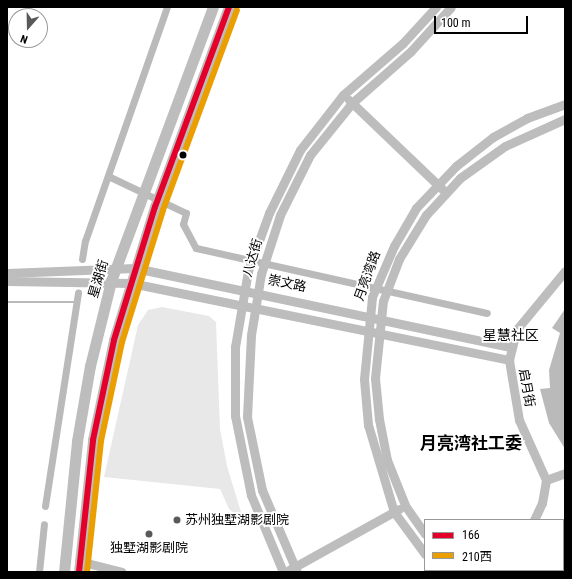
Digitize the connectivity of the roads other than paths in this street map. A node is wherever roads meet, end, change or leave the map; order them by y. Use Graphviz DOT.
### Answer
graph roads {
  1 [pos="213,7"];
  2 [pos="229,7"];
  3 [pos="436,7"];
  4 [pos="451,7"];
  5 [pos="343,95"];
  6 [pos="352,103"];
  7 [pos="565,104"];
  8 [pos="565,119"];
  9 [pos="437,186"];
  10 [pos="446,193"];
  11 [pos="135,268"];
  12 [pos="565,271"];
  13 [pos="7,273"];
  14 [pos="113,276"];
  15 [pos="58,277"];
  16 [pos="7,281"];
  17 [pos="131,283"];
  18 [pos="244,289"];
  19 [pos="257,291"];
  20 [pos="242,305"];
  21 [pos="254,308"];
  22 [pos="368,315"];
  23 [pos="380,317"];
  24 [pos="367,332"];
  25 [pos="379,334"];
  26 [pos="511,347"];
  27 [pos="509,360"];
  28 [pos="565,473"];
  29 [pos="546,480"];
  30 [pos="405,505"];
  31 [pos="394,512"];
  32 [pos="534,519"];
  33 [pos="424,533"];
  34 [pos="424,553"];
  35 [pos="79,567"];
  36 [pos="296,570"];
  37 [pos="64,572"];
  38 [pos="122,572"];
  39 [pos="284,572"];
  1 -- 14 [label="main road, 星湖街"];
  2 -- 11 [label="main road"];
  3 -- 5 [label="street, 八达街"];
  4 -- 6 [label="street, 八达街"];
  5 -- 6 [label="street"];
  5 -- 18 [label="street, 八达街"];
  6 -- 9 [label="street"];
  6 -- 19 [label="street, 八达街"];
  7 -- 9 [label="street, 月亮湾路"];
  8 -- 10 [label="street, 月亮湾路"];
  9 -- 10 [label="street"];
  9 -- 22 [label="street, 月亮湾路"];
  10 -- 23 [label="street, 月亮湾路"];
  11 -- 14 [label="street, 崇文路"];
  11 -- 17 [label="main road"];
  11 -- 18 [label="street, 崇文路"];
  12 -- 26 [label="street, 启月街"];
  13 -- 15 [label="street, 崇文路"];
  14 -- 15 [label="street, 崇文路"];
  14 -- 15 [label="street, 崇文路"];
  14 -- 17 [label="street, 崇文路"];
  14 -- 37 [label="main road, 星湖街"];
  15 -- 16 [label="street, 崇文路"];
  17 -- 20 [label="street, 崇文路"];
  17 -- 35 [label="main road"];
  18 -- 19 [label="street, 崇文路"];
  18 -- 20 [label="street, 八达街"];
  19 -- 21 [label="street, 八达街"];
  19 -- 22 [label="street, 崇文路"];
  20 -- 21 [label="street, 崇文路"];
  20 -- 39 [label="street, 八达街"];
  21 -- 24 [label="street, 崇文路"];
  21 -- 36 [label="street, 八达街"];
  22 -- 23 [label="street, 崇文路"];
  22 -- 24 [label="street, 月亮湾路"];
  23 -- 25 [label="street, 月亮湾路"];
  23 -- 26 [label="street, 崇文路"];
  24 -- 25 [label="street, 崇文路"];
  24 -- 31 [label="street, 月亮湾路"];
  25 -- 27 [label="street, 崇文路"];
  25 -- 30 [label="street, 月亮湾路"];
  26 -- 27 [label="street, 启月街"];
  27 -- 29 [label="street, 启月街"];
  28 -- 29 [label="street"];
  29 -- 32 [label="street"];
  30 -- 31 [label="street"];
  30 -- 33 [label="street, 月亮湾路"];
  31 -- 34 [label="street, 月亮湾路"];
  31 -- 36 [label="street"];
  35 -- 38 [label="street"];
  36 -- 39 [label="street"];
}
